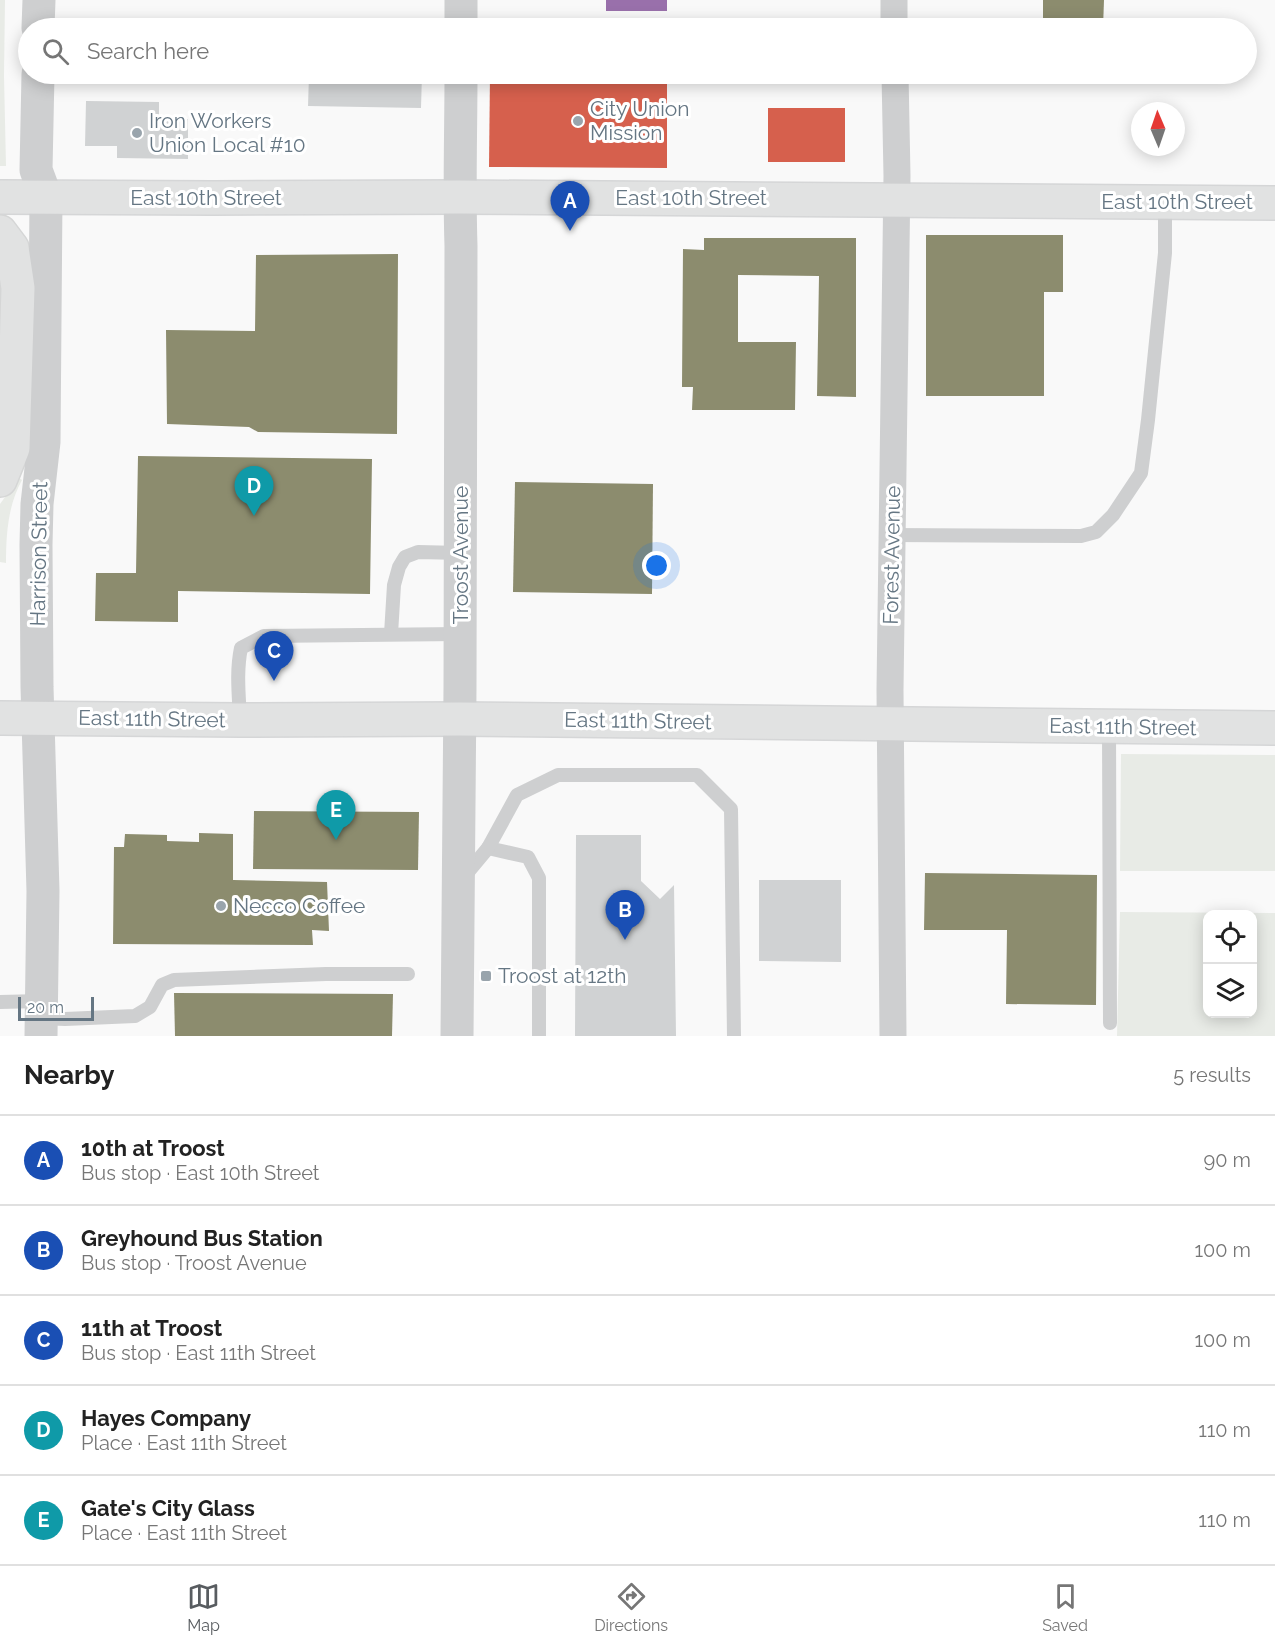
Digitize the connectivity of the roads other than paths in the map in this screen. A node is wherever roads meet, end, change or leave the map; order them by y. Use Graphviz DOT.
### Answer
graph roads {
  1 [pos="39,0"];
  2 [pos="461,0"];
  3 [pos="894,0"];
  4 [pos="38,18"];
  5 [pos="461,18"];
  6 [pos="894,18"];
  7 [pos="38,84"];
  8 [pos="461,84"];
  9 [pos="895,84"];
  10 [pos="459,196"];
  11 [pos="0,197"];
  12 [pos="46,197"];
  13 [pos="896,200"];
  14 [pos="1165,202"];
  15 [pos="1275,203"];
  16 [pos="0,232"];
  17 [pos="0,480"];
  18 [pos="892,535"];
  19 [pos="461,553"];
  20 [pos="391,634"];
  21 [pos="460,634"];
  22 [pos="0,718"];
  23 [pos="39,718"];
  24 [pos="460,719"];
  25 [pos="240,720"];
  26 [pos="891,724"];
  27 [pos="1109,727"];
  28 [pos="1275,728"];
  29 [pos="488,848"];
  30 [pos="459,884"];
  31 [pos="408,974"];
  32 [pos="0,1002"];
  33 [pos="41,1018"];
  34 [pos="1110,1023"];
  35 [pos="457,1036"];
  36 [pos="539,1036"];
  37 [pos="734,1036"];
  38 [pos="893,1036"];
  1 -- 4 [label="street"];
  2 -- 5 [label="street"];
  3 -- 6 [label="street"];
  7 -- 12 [label="street, Harrison Street"];
  8 -- 10 [label="street, Troost Avenue"];
  9 -- 13 [label="street, Forest Avenue"];
  10 -- 12 [label="main road, East 10th Street"];
  10 -- 13 [label="main road, East 10th Street"];
  10 -- 19 [label="street, Troost Avenue"];
  11 -- 12 [label="main road, East 10th Street"];
  12 -- 23 [label="street, Harrison Street"];
  13 -- 14 [label="main road, East 10th Street"];
  13 -- 18 [label="street, Forest Avenue"];
  14 -- 15 [label="main road, East 10th Street"];
  14 -- 18 [label="lane"];
  16 -- 17 [label="main road"];
  18 -- 26 [label="street, Forest Avenue"];
  19 -- 20 [label="lane"];
  19 -- 21 [label="street, Troost Avenue"];
  20 -- 21 [label="lane"];
  20 -- 25 [label="lane"];
  21 -- 24 [label="street, Troost Avenue"];
  22 -- 23 [label="main road, East 11th Street"];
  23 -- 25 [label="main road, East 11th Street"];
  23 -- 33 [label="street, Harrison Street"];
  24 -- 25 [label="main road, East 11th Street"];
  24 -- 26 [label="main road, East 11th Street"];
  24 -- 30 [label="street, Troost Avenue"];
  26 -- 27 [label="main road, East 11th Street"];
  26 -- 38 [label="street, Forest Avenue"];
  27 -- 28 [label="main road, East 11th Street"];
  27 -- 34 [label="lane"];
  29 -- 30 [label="lane"];
  29 -- 36 [label="lane"];
  29 -- 37 [label="lane"];
  30 -- 35 [label="street, Troost Avenue"];
  31 -- 33 [label="lane"];
  32 -- 33 [label="lane"];
}
